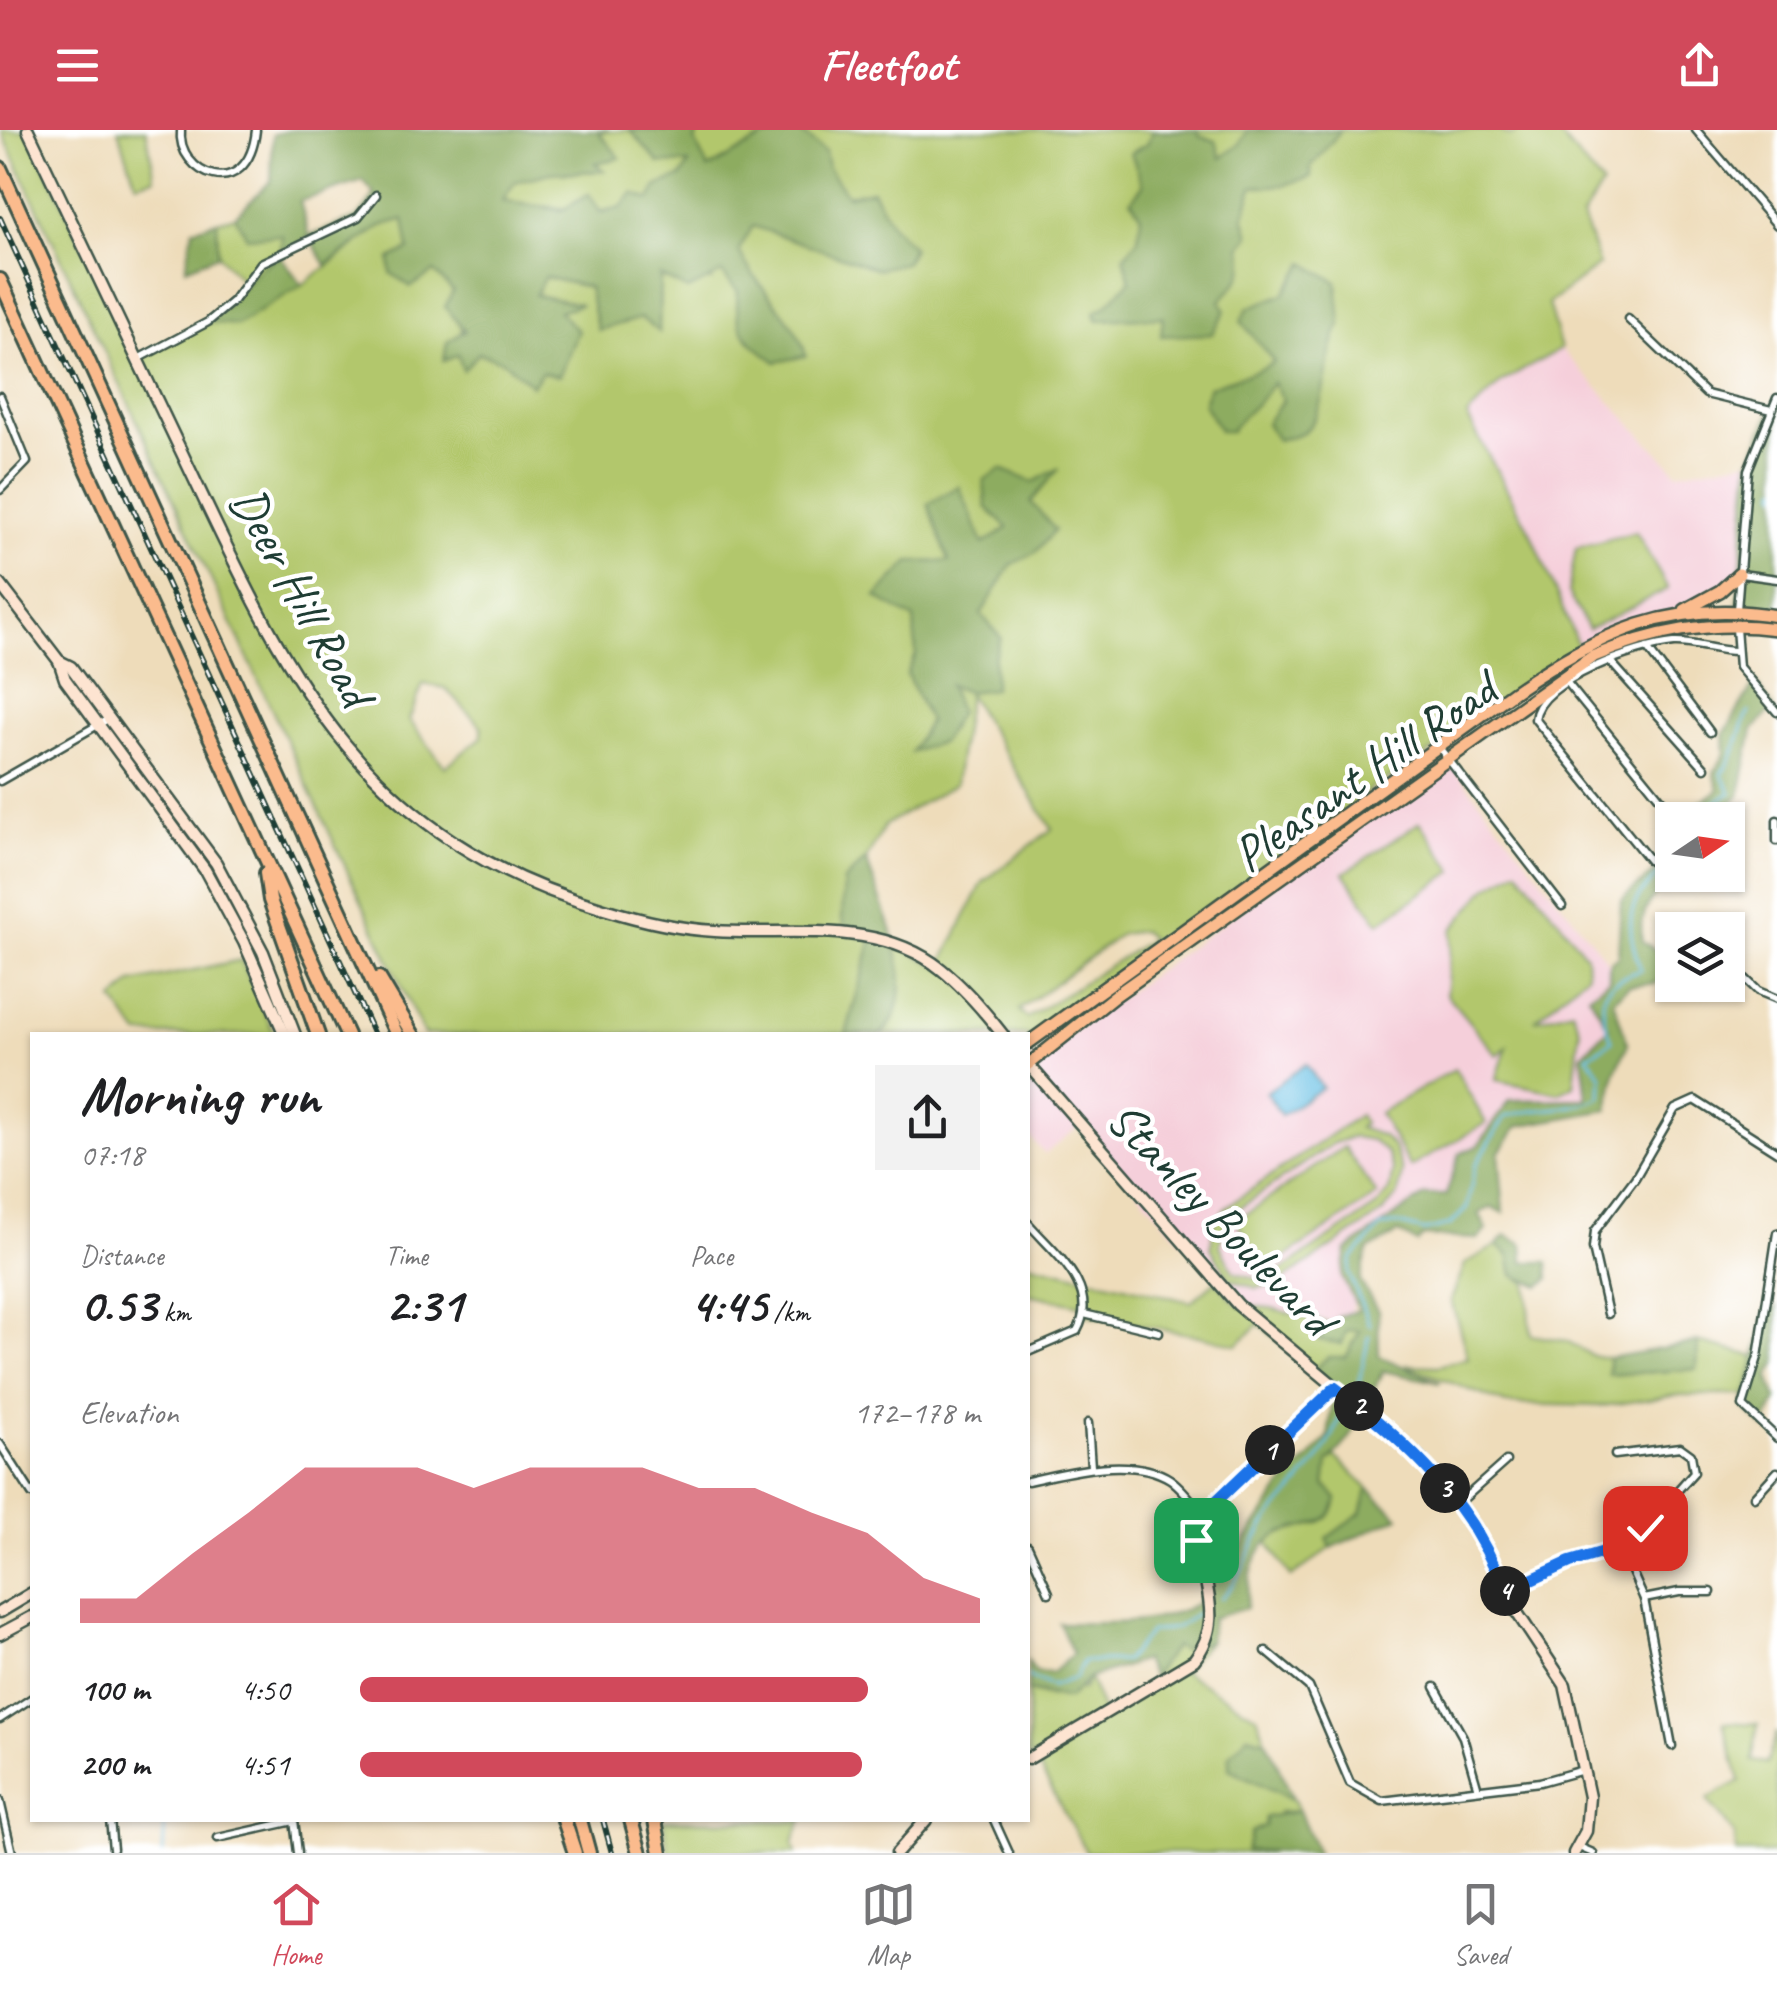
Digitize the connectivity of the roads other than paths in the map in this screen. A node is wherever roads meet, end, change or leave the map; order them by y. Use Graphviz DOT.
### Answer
graph roads {
  1 [pos="28,130"];
  2 [pos="181,130"];
  3 [pos="256,130"];
  4 [pos="1696,130"];
  5 [pos="0,168"];
  6 [pos="376,196"];
  7 [pos="1777,226"];
  8 [pos="0,280"];
  9 [pos="1628,319"];
  10 [pos="137,360"];
  11 [pos="0,396"];
  12 [pos="1777,398"];
  13 [pos="1771,410"];
  14 [pos="0,490"];
  15 [pos="1740,574"];
  16 [pos="1777,579"];
  17 [pos="0,584"];
  18 [pos="1673,615"];
  19 [pos="1777,616"];
  20 [pos="1737,618"];
  21 [pos="1777,629"];
  22 [pos="1646,648"];
  23 [pos="1736,651"];
  24 [pos="1610,660"];
  25 [pos="59,661"];
  26 [pos="1566,683"];
  27 [pos="1777,712"];
  28 [pos="110,718"];
  29 [pos="98,724"];
  30 [pos="1710,732"];
  31 [pos="1438,746"];
  32 [pos="1448,760"];
  33 [pos="1705,768"];
  34 [pos="0,782"];
  35 [pos="1664,802"];
  36 [pos="1777,820"];
  37 [pos="1777,841"];
  38 [pos="265,861"];
  39 [pos="1650,861"];
  40 [pos="1562,906"];
  41 [pos="368,964"];
  42 [pos="1745,978"];
  43 [pos="1777,999"];
  44 [pos="284,1032"];
  45 [pos="294,1032"];
  46 [pos="317,1032"];
  47 [pos="345,1032"];
  48 [pos="397,1032"];
  49 [pos="412,1032"];
  50 [pos="1001,1032"];
  51 [pos="1030,1042"];
  52 [pos="1030,1062"];
  53 [pos="1030,1066"];
  54 [pos="1777,1152"];
  55 [pos="1030,1226"];
  56 [pos="1777,1233"];
  57 [pos="1084,1314"];
  58 [pos="1608,1314"];
  59 [pos="1160,1332"];
  60 [pos="1030,1351"];
  61 [pos="1335,1388"];
  62 [pos="1088,1423"];
  63 [pos="1777,1438"];
  64 [pos="0,1444"];
  65 [pos="1615,1455"];
  66 [pos="1506,1461"];
  67 [pos="1090,1467"];
  68 [pos="1777,1472"];
  69 [pos="1030,1481"];
  70 [pos="30,1491"];
  71 [pos="1754,1497"];
  72 [pos="1458,1503"];
  73 [pos="1203,1514"];
  74 [pos="1621,1547"];
  75 [pos="1030,1550"];
  76 [pos="1505,1592"];
  77 [pos="1711,1592"];
  78 [pos="1049,1593"];
  79 [pos="30,1594"];
  80 [pos="1644,1598"];
  81 [pos="0,1612"];
  82 [pos="30,1618"];
  83 [pos="0,1634"];
  84 [pos="1266,1651"];
  85 [pos="1435,1687"];
  86 [pos="30,1699"];
  87 [pos="0,1719"];
  88 [pos="1672,1746"];
  89 [pos="1030,1758"];
  90 [pos="1583,1770"];
  91 [pos="1477,1786"];
  92 [pos="0,1801"];
  93 [pos="110,1822"];
  94 [pos="286,1822"];
  95 [pos="294,1822"];
  96 [pos="565,1822"];
  97 [pos="581,1822"];
  98 [pos="632,1822"];
  99 [pos="655,1822"];
  100 [pos="924,1822"];
  101 [pos="995,1822"];
  102 [pos="218,1838"];
  103 [pos="112,1849"];
  104 [pos="1577,1850"];
  105 [pos="12,1853"];
  106 [pos="298,1853"];
  107 [pos="575,1853"];
  108 [pos="589,1853"];
  109 [pos="640,1853"];
  110 [pos="661,1853"];
  111 [pos="897,1853"];
  112 [pos="1009,1853"];
  113 [pos="1593,1853"];
  1 -- 10 [label="street, Deer Hill Road"];
  2 -- 3 [label="street"];
  4 -- 7 [label="street"];
  5 -- 41 [label="highway"];
  6 -- 10 [label="street"];
  8 -- 38 [label="highway"];
  9 -- 13 [label="street"];
  10 -- 50 [label="street, Deer Hill Road"];
  11 -- 14 [label="street"];
  12 -- 13 [label="street"];
  13 -- 15 [label="street"];
  15 -- 16 [label="street"];
  15 -- 18 [label="main road"];
  15 -- 20 [label="street"];
  17 -- 25 [label="street"];
  18 -- 20 [label="main road, Pleasant Hill Road"];
  18 -- 31 [label="main road, Pleasant Hill Road"];
  19 -- 20 [label="main road, Pleasant Hill Road"];
  20 -- 21 [label="main road, Pleasant Hill Road"];
  20 -- 23 [label="street"];
  20 -- 32 [label="main road, Pleasant Hill Road"];
  22 -- 23 [label="street"];
  22 -- 24 [label="street"];
  22 -- 30 [label="street"];
  23 -- 27 [label="street"];
  24 -- 26 [label="street"];
  24 -- 33 [label="street"];
  25 -- 28 [label="street"];
  25 -- 29 [label="street"];
  26 -- 35 [label="street"];
  26 -- 39 [label="street"];
  28 -- 29 [label="street"];
  28 -- 45 [label="street"];
  29 -- 34 [label="street"];
  29 -- 44 [label="street"];
  31 -- 32 [label="street"];
  31 -- 51 [label="main road, Pleasant Hill Road"];
  32 -- 40 [label="street"];
  32 -- 52 [label="main road, Pleasant Hill Road"];
  36 -- 37 [label="street"];
  38 -- 46 [label="highway"];
  38 -- 47 [label="highway"];
  41 -- 48 [label="highway"];
  41 -- 49 [label="highway"];
  42 -- 43 [label="street"];
  53 -- 61 [label="street, Stanley Boulevard"];
  54 -- 58 [label="street"];
  55 -- 57 [label="street"];
  56 -- 63 [label="street"];
  57 -- 59 [label="street"];
  57 -- 60 [label="street"];
  61 -- 72 [label="street, Stanley Boulevard"];
  61 -- 73 [label="street"];
  62 -- 67 [label="street"];
  64 -- 70 [label="street"];
  65 -- 74 [label="street"];
  66 -- 72 [label="street"];
  67 -- 69 [label="street"];
  67 -- 73 [label="street"];
  68 -- 71 [label="street"];
  72 -- 76 [label="street, Stanley Boulevard"];
  73 -- 89 [label="street"];
  74 -- 76 [label="street"];
  74 -- 80 [label="street"];
  75 -- 78 [label="street"];
  76 -- 90 [label="street, Stanley Boulevard"];
  77 -- 80 [label="street"];
  79 -- 81 [label="street"];
  80 -- 88 [label="street"];
  82 -- 83 [label="street"];
  84 -- 91 [label="street"];
  85 -- 91 [label="street"];
  86 -- 87 [label="street"];
  90 -- 91 [label="street"];
  90 -- 104 [label="street, Stanley Boulevard"];
  92 -- 105 [label="street"];
  93 -- 103 [label="street"];
  94 -- 102 [label="street"];
  95 -- 106 [label="street"];
  96 -- 107 [label="highway"];
  97 -- 108 [label="highway"];
  98 -- 109 [label="highway"];
  99 -- 110 [label="highway"];
  100 -- 111 [label="street"];
  101 -- 112 [label="street"];
  104 -- 113 [label="street"];
}
